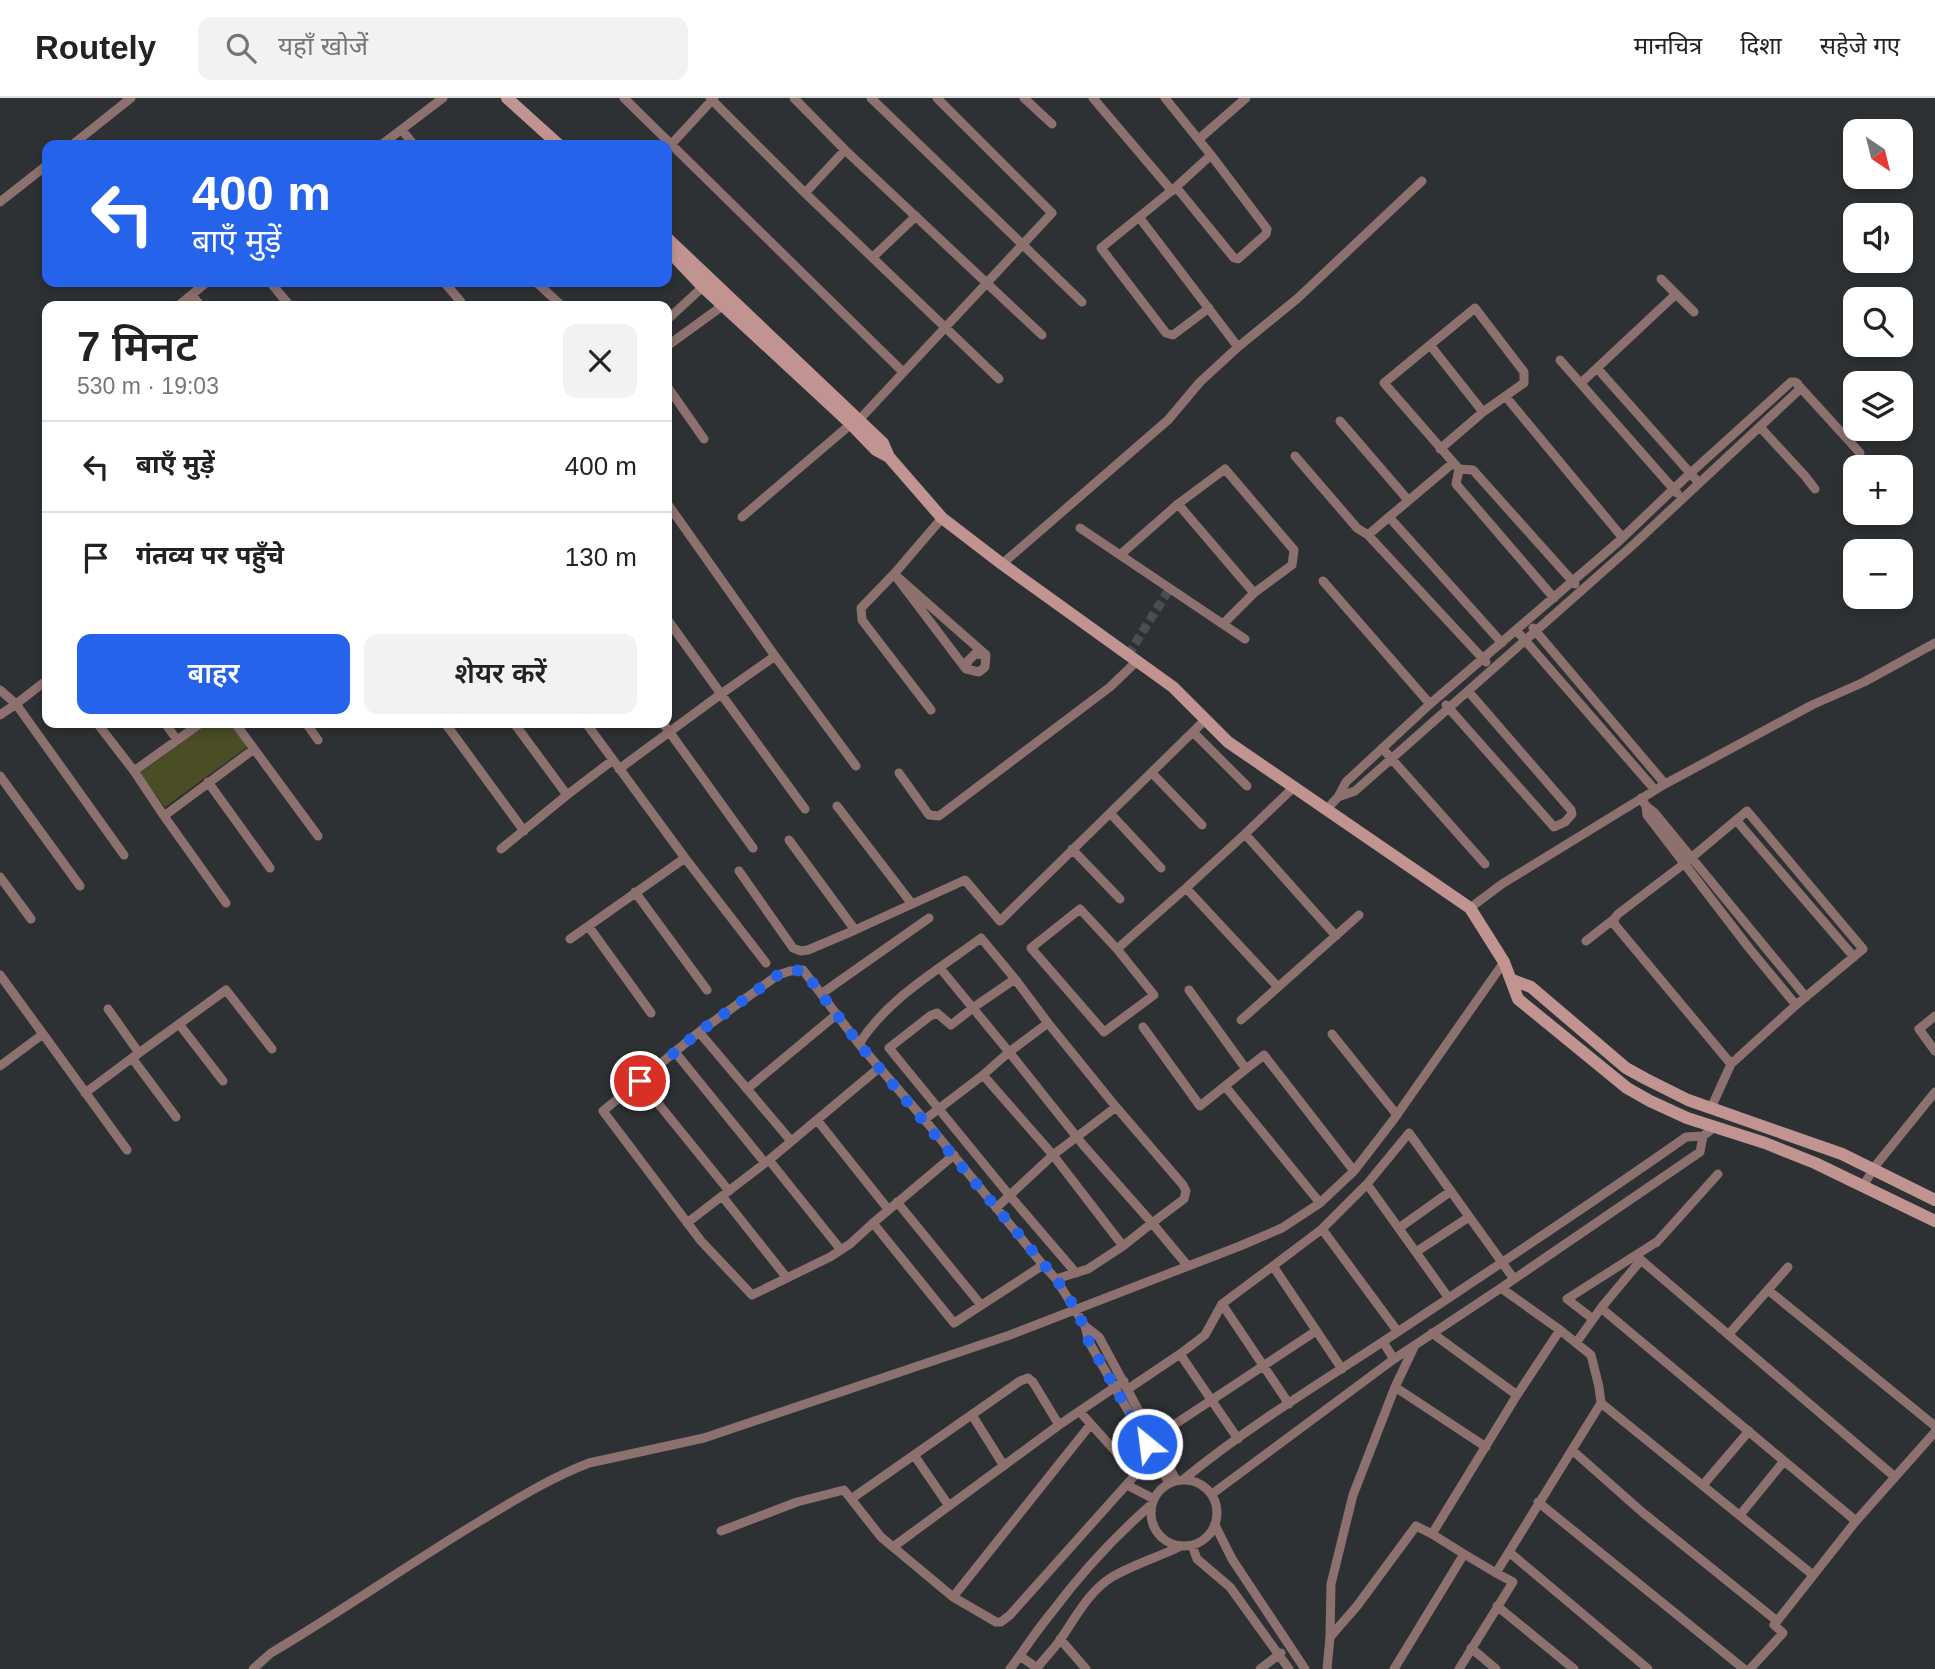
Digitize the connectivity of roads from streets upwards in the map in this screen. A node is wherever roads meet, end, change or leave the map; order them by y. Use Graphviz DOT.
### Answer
graph roads {
  1 [pos="131,98"];
  2 [pos="443,98"];
  3 [pos="507,98"];
  4 [pos="520,98"];
  5 [pos="624,98"];
  6 [pos="793,98"];
  7 [pos="872,98"];
  8 [pos="937,98"];
  9 [pos="1024,98"];
  10 [pos="1093,98"];
  11 [pos="1165,98"];
  12 [pos="1245,98"];
  13 [pos="712,99"];
  14 [pos="1234,102"];
  15 [pos="1052,124"];
  16 [pos="402,130"];
  17 [pos="1199,139"];
  18 [pos="78,140"];
  19 [pos="388,140"];
  20 [pos="410,140"];
  21 [pos="553,140"];
  22 [pos="564,140"];
  23 [pos="663,140"];
  24 [pos="672,143"];
  25 [pos="672,149"];
  26 [pos="845,150"];
  27 [pos="1211,155"];
  28 [pos="42,169"];
  29 [pos="1422,181"];
  30 [pos="1174,189"];
  31 [pos="805,193"];
  32 [pos="0,202"];
  33 [pos="916,216"];
  34 [pos="1139,217"];
  35 [pos="672,244"];
  36 [pos="1021,245"];
  37 [pos="672,253"];
  38 [pos="873,257"];
  39 [pos="1661,279"];
  40 [pos="707,283"];
  41 [pos="986,283"];
  42 [pos="201,287"];
  43 [pos="274,287"];
  44 [pos="448,287"];
  45 [pos="541,287"];
  46 [pos="1676,294"];
  47 [pos="192,295"];
  48 [pos="184,301"];
  49 [pos="197,301"];
  50 [pos="286,301"];
  51 [pos="460,301"];
  52 [pos="557,301"];
  53 [pos="728,302"];
  54 [pos="1082,302"];
  55 [pos="1209,308"];
  56 [pos="1694,312"];
  57 [pos="672,315"];
  58 [pos="946,328"];
  59 [pos="1042,335"];
  60 [pos="672,342"];
  61 [pos="1430,345"];
  62 [pos="1238,347"];
  63 [pos="1560,360"];
  64 [pos="1597,368"];
  65 [pos="903,372"];
  66 [pos="999,379"];
  67 [pos="1581,383"];
  68 [pos="1800,387"];
  69 [pos="672,393"];
  70 [pos="1506,397"];
  71 [pos="1483,412"];
  72 [pos="1340,421"];
  73 [pos="855,422"];
  74 [pos="1760,427"];
  75 [pos="704,439"];
  76 [pos="1440,449"];
  77 [pos="1860,453"];
  78 [pos="1295,456"];
  79 [pos="1456,466"];
  80 [pos="1691,473"];
  81 [pos="1699,483"];
  82 [pos="1673,489"];
  83 [pos="1815,489"];
  84 [pos="1682,499"];
  85 [pos="1408,500"];
  86 [pos="1178,504"];
  87 [pos="672,510"];
  88 [pos="742,517"];
  89 [pos="1389,517"];
  90 [pos="942,518"];
  91 [pos="1080,528"];
  92 [pos="1368,535"];
  93 [pos="1622,537"];
  94 [pos="1120,555"];
  95 [pos="1002,564"];
  96 [pos="894,574"];
  97 [pos="1322,581"];
  98 [pos="1572,581"];
  99 [pos="1581,591"];
  100 [pos="1254,593"];
  101 [pos="1554,598"];
  102 [pos="1527,620"];
  103 [pos="1223,624"];
  104 [pos="672,626"];
  105 [pos="1516,630"];
  106 [pos="1536,631"];
  107 [pos="1245,639"];
  108 [pos="1525,641"];
  109 [pos="1502,643"];
  110 [pos="1935,643"];
  111 [pos="775,656"];
  112 [pos="1483,659"];
  113 [pos="1137,662"];
  114 [pos="1493,669"];
  115 [pos="42,684"];
  116 [pos="0,690"];
  117 [pos="1468,691"];
  118 [pos="720,694"];
  119 [pos="1438,696"];
  120 [pos="16,704"];
  121 [pos="1430,704"];
  122 [pos="1448,708"];
  123 [pos="931,710"];
  124 [pos="0,715"];
  125 [pos="1205,720"];
  126 [pos="672,723"];
  127 [pos="101,728"];
  128 [pos="169,728"];
  129 [pos="194,728"];
  130 [pos="239,728"];
  131 [pos="310,728"];
  132 [pos="449,728"];
  133 [pos="518,728"];
  134 [pos="590,728"];
  135 [pos="665,728"];
  136 [pos="667,728"];
  137 [pos="1193,732"];
  138 [pos="177,740"];
  139 [pos="318,740"];
  140 [pos="1382,748"];
  141 [pos="254,749"];
  142 [pos="613,760"];
  143 [pos="1391,760"];
  144 [pos="856,766"];
  145 [pos="619,769"];
  146 [pos="134,771"];
  147 [pos="899,773"];
  148 [pos="1152,773"];
  149 [pos="0,776"];
  150 [pos="208,782"];
  151 [pos="1665,784"];
  152 [pos="1247,786"];
  153 [pos="1294,787"];
  154 [pos="1655,790"];
  155 [pos="567,795"];
  156 [pos="1338,797"];
  157 [pos="1643,802"];
  158 [pos="836,806"];
  159 [pos="805,809"];
  160 [pos="1326,810"];
  161 [pos="1110,813"];
  162 [pos="164,816"];
  163 [pos="1202,825"];
  164 [pos="524,831"];
  165 [pos="1245,834"];
  166 [pos="318,836"];
  167 [pos="789,840"];
  168 [pos="753,848"];
  169 [pos="501,849"];
  170 [pos="1072,849"];
  171 [pos="124,855"];
  172 [pos="685,858"];
  173 [pos="1688,860"];
  174 [pos="1485,864"];
  175 [pos="270,868"];
  176 [pos="1161,868"];
  177 [pos="739,871"];
  178 [pos="0,877"];
  179 [pos="80,886"];
  180 [pos="1186,888"];
  181 [pos="635,892"];
  182 [pos="1120,899"];
  183 [pos="226,903"];
  184 [pos="912,904"];
  185 [pos="1470,908"];
  186 [pos="1359,915"];
  187 [pos="929,918"];
  188 [pos="31,919"];
  189 [pos="1614,919"];
  190 [pos="589,927"];
  191 [pos="855,930"];
  192 [pos="1336,936"];
  193 [pos="570,939"];
  194 [pos="1586,941"];
  195 [pos="1116,949"];
  196 [pos="1504,962"];
  197 [pos="766,963"];
  198 [pos="940,968"];
  199 [pos="0,975"];
  200 [pos="1015,979"];
  201 [pos="1511,979"];
  202 [pos="1278,987"];
  203 [pos="707,990"];
  204 [pos="1189,990"];
  205 [pos="821,995"];
  206 [pos="1806,997"];
  207 [pos="1796,1005"];
  208 [pos="974,1007"];
  209 [pos="108,1009"];
  210 [pos="650,1013"];
  211 [pos="837,1014"];
  212 [pos="1935,1016"];
  213 [pos="1241,1020"];
  214 [pos="1048,1023"];
  215 [pos="179,1024"];
  216 [pos="1143,1027"];
  217 [pos="699,1032"];
  218 [pos="43,1034"];
  219 [pos="1332,1034"];
  220 [pos="859,1044"];
  221 [pos="889,1048"];
  222 [pos="272,1049"];
  223 [pos="1935,1051"];
  224 [pos="675,1052"];
  225 [pos="1009,1052"];
  226 [pos="136,1055"];
  227 [pos="1731,1064"];
  228 [pos="878,1065"];
  229 [pos="0,1066"];
  230 [pos="1246,1069"];
  231 [pos="983,1075"];
  232 [pos="223,1081"];
  233 [pos="640,1081"];
  234 [pos="1225,1086"];
  235 [pos="747,1089"];
  236 [pos="1935,1092"];
  237 [pos="85,1093"];
  238 [pos="1116,1107"];
  239 [pos="940,1108"];
  240 [pos="1711,1108"];
  241 [pos="1397,1115"];
  242 [pos="176,1116"];
  243 [pos="817,1120"];
  244 [pos="924,1120"];
  245 [pos="1714,1127"];
  246 [pos="1703,1136"];
  247 [pos="1077,1138"];
  248 [pos="792,1142"];
  249 [pos="127,1150"];
  250 [pos="954,1155"];
  251 [pos="1053,1156"];
  252 [pos="767,1162"];
  253 [pos="1873,1169"];
  254 [pos="1354,1171"];
  255 [pos="1718,1174"];
  256 [pos="1367,1184"];
  257 [pos="1863,1186"];
  258 [pos="1451,1192"];
  259 [pos="725,1194"];
  260 [pos="1010,1196"];
  261 [pos="1935,1200"];
  262 [pos="897,1202"];
  263 [pos="1320,1203"];
  264 [pos="996,1208"];
  265 [pos="888,1209"];
  266 [pos="1469,1217"];
  267 [pos="1935,1221"];
  268 [pos="687,1223"];
  269 [pos="873,1223"];
  270 [pos="1152,1223"];
  271 [pos="1399,1228"];
  272 [pos="1322,1229"];
  273 [pos="1658,1241"];
  274 [pos="1123,1246"];
  275 [pos="841,1250"];
  276 [pos="1416,1252"];
  277 [pos="1641,1260"];
  278 [pos="1502,1264"];
  279 [pos="1043,1265"];
  280 [pos="1187,1265"];
  281 [pos="1273,1266"];
  282 [pos="1788,1267"];
  283 [pos="1076,1273"];
  284 [pos="788,1278"];
  285 [pos="1056,1279"];
  286 [pos="1514,1279"];
  287 [pos="1502,1288"];
  288 [pos="1768,1290"];
  289 [pos="1448,1297"];
  290 [pos="1222,1304"];
  291 [pos="981,1305"];
  292 [pos="1601,1308"];
  293 [pos="1076,1310"];
  294 [pos="1594,1319"];
  295 [pos="1316,1331"];
  296 [pos="1560,1331"];
  297 [pos="1398,1332"];
  298 [pos="1432,1333"];
  299 [pos="1728,1335"];
  300 [pos="1383,1342"];
  301 [pos="1576,1343"];
  302 [pos="1415,1345"];
  303 [pos="1180,1354"];
  304 [pos="1394,1359"];
  305 [pos="1264,1366"];
  306 [pos="1342,1369"];
  307 [pos="1122,1385"];
  308 [pos="1395,1387"];
  309 [pos="1517,1395"];
  310 [pos="1212,1400"];
  311 [pos="1601,1403"];
  312 [pos="1289,1404"];
  313 [pos="1080,1412"];
  314 [pos="972,1415"];
  315 [pos="1091,1424"];
  316 [pos="1059,1425"];
  317 [pos="1935,1426"];
  318 [pos="1749,1431"];
  319 [pos="1935,1432"];
  320 [pos="1154,1438"];
  321 [pos="1238,1439"];
  322 [pos="1486,1447"];
  323 [pos="1572,1450"];
  324 [pos="914,1455"];
  325 [pos="1784,1461"];
  326 [pos="1004,1466"];
  327 [pos="1895,1477"];
  328 [pos="1176,1481"];
  329 [pos="1127,1485"];
  330 [pos="1703,1485"];
  331 [pos="1212,1494"];
  332 [pos="851,1499"];
  333 [pos="1153,1502"];
  334 [pos="1538,1502"];
  335 [pos="949,1506"];
  336 [pos="1740,1515"];
  337 [pos="1856,1521"];
  338 [pos="1215,1525"];
  339 [pos="721,1531"];
  340 [pos="1432,1534"];
  341 [pos="1192,1545"];
  342 [pos="1181,1546"];
  343 [pos="893,1547"];
  344 [pos="1509,1552"];
  345 [pos="1464,1555"];
  346 [pos="1496,1573"];
  347 [pos="1813,1576"];
  348 [pos="953,1597"];
  349 [pos="1497,1606"];
  350 [pos="1777,1621"];
  351 [pos="1330,1637"];
  352 [pos="1060,1639"];
  353 [pos="1290,1647"];
  354 [pos="1471,1648"];
  355 [pos="1279,1655"];
  356 [pos="1020,1656"];
  357 [pos="253,1669"];
  358 [pos="1010,1669"];
  359 [pos="1036,1669"];
  360 [pos="1086,1669"];
  361 [pos="1260,1669"];
  362 [pos="1289,1669"];
  363 [pos="1305,1669"];
  364 [pos="1327,1669"];
  365 [pos="1394,1669"];
  366 [pos="1459,1669"];
  367 [pos="1496,1669"];
  368 [pos="1574,1669"];
  369 [pos="1648,1669"];
  370 [pos="1744,1669"];
  371 [pos="1750,1669"];
  1 -- 18 [label="street"];
  2 -- 16 [label="street"];
  3 -- 21 [label="street"];
  4 -- 22 [label="street"];
  5 -- 23 [label="street"];
  6 -- 26 [label="street"];
  7 -- 36 [label="street"];
  8 -- 36 [label="street"];
  9 -- 15 [label="street"];
  10 -- 30 [label="street"];
  11 -- 17 [label="street"];
  12 -- 14 [label="street"];
  13 -- 24 [label="street"];
  13 -- 31 [label="street"];
  14 -- 17 [label="street"];
  16 -- 19 [label="street"];
  16 -- 20 [label="street"];
  17 -- 27 [label="street"];
  25 -- 65 [label="street"];
  26 -- 31 [label="street"];
  26 -- 33 [label="street"];
  27 -- 30 [label="street"];
  27 -- 30 [label="street"];
  28 -- 32 [label="street"];
  29 -- 62 [label="street"];
  30 -- 34 [label="street"];
  31 -- 38 [label="street"];
  33 -- 38 [label="street"];
  33 -- 41 [label="street"];
  34 -- 55 [label="street"];
  34 -- 55 [label="street"];
  35 -- 40 [label="street"];
  36 -- 41 [label="street"];
  36 -- 54 [label="street"];
  37 -- 40 [label="street"];
  38 -- 58 [label="street"];
  39 -- 46 [label="street"];
  40 -- 53 [label="street"];
  40 -- 57 [label="street"];
  41 -- 58 [label="street"];
  41 -- 59 [label="street"];
  42 -- 47 [label="street"];
  43 -- 50 [label="street"];
  44 -- 51 [label="street"];
  45 -- 52 [label="street"];
  46 -- 56 [label="street"];
  46 -- 64 [label="street"];
  47 -- 48 [label="street"];
  47 -- 49 [label="street"];
  53 -- 60 [label="street"];
  53 -- 73 [label="street"];
  55 -- 62 [label="street"];
  58 -- 65 [label="street"];
  58 -- 66 [label="street"];
  61 -- 70 [label="street"];
  61 -- 71 [label="street"];
  61 -- 76 [label="street"];
  62 -- 95 [label="street"];
  63 -- 67 [label="street"];
  64 -- 67 [label="street"];
  64 -- 80 [label="street"];
  65 -- 73 [label="street"];
  67 -- 82 [label="street"];
  68 -- 74 [label="street"];
  68 -- 77 [label="street"];
  68 -- 80 [label="street"];
  69 -- 75 [label="street"];
  70 -- 71 [label="street"];
  70 -- 93 [label="street"];
  71 -- 76 [label="street"];
  72 -- 85 [label="street"];
  73 -- 88 [label="street"];
  73 -- 90 [label="street"];
  74 -- 81 [label="street"];
  74 -- 83 [label="street"];
  76 -- 79 [label="street"];
  78 -- 92 [label="street"];
  79 -- 85 [label="street"];
  79 -- 98 [label="street"];
  79 -- 101 [label="street"];
  80 -- 81 [label="street"];
  80 -- 82 [label="street"];
  81 -- 84 [label="street"];
  82 -- 84 [label="street"];
  82 -- 93 [label="street"];
  84 -- 99 [label="street"];
  85 -- 89 [label="street"];
  86 -- 94 [label="street"];
  86 -- 100 [label="street"];
  86 -- 100 [label="street"];
  87 -- 111 [label="street"];
  89 -- 92 [label="street"];
  89 -- 109 [label="street"];
  90 -- 95 [label="street"];
  90 -- 96 [label="street"];
  91 -- 94 [label="street"];
  92 -- 112 [label="street"];
  93 -- 98 [label="street"];
  94 -- 103 [label="street"];
  95 -- 113 [label="street"];
  96 -- 96 [label="street"];
  96 -- 123 [label="street"];
  97 -- 121 [label="street"];
  98 -- 99 [label="street"];
  98 -- 101 [label="street"];
  99 -- 106 [label="street"];
  100 -- 103 [label="street"];
  101 -- 102 [label="street"];
  102 -- 105 [label="street"];
  102 -- 106 [label="street"];
  103 -- 107 [label="street"];
  104 -- 118 [label="street"];
  105 -- 108 [label="street"];
  105 -- 109 [label="street"];
  106 -- 108 [label="street"];
  106 -- 151 [label="street"];
  108 -- 114 [label="street"];
  108 -- 154 [label="street"];
  109 -- 112 [label="street"];
  110 -- 151 [label="street"];
  111 -- 118 [label="street"];
  111 -- 144 [label="street"];
  112 -- 114 [label="street"];
  112 -- 119 [label="street"];
  113 -- 125 [label="street"];
  113 -- 147 [label="street"];
  114 -- 117 [label="street"];
  115 -- 120 [label="street"];
  116 -- 120 [label="street"];
  117 -- 122 [label="street"];
  117 -- 122 [label="street"];
  118 -- 126 [label="street"];
  118 -- 159 [label="street"];
  119 -- 121 [label="street"];
  119 -- 122 [label="street"];
  120 -- 124 [label="street"];
  120 -- 171 [label="street"];
  121 -- 140 [label="street"];
  122 -- 143 [label="street"];
  125 -- 137 [label="street"];
  125 -- 153 [label="street"];
  127 -- 146 [label="street"];
  128 -- 138 [label="street"];
  129 -- 138 [label="street"];
  130 -- 141 [label="street"];
  131 -- 139 [label="street"];
  132 -- 164 [label="street"];
  133 -- 155 [label="street"];
  134 -- 142 [label="street"];
  135 -- 145 [label="street"];
  136 -- 168 [label="street"];
  137 -- 148 [label="street"];
  137 -- 152 [label="street"];
  138 -- 146 [label="street"];
  140 -- 143 [label="street"];
  140 -- 156 [label="street"];
  141 -- 150 [label="street"];
  141 -- 166 [label="street"];
  142 -- 145 [label="street"];
  142 -- 155 [label="street"];
  143 -- 156 [label="street"];
  143 -- 174 [label="street"];
  145 -- 172 [label="street"];
  146 -- 162 [label="street"];
  148 -- 161 [label="street"];
  148 -- 163 [label="street"];
  149 -- 179 [label="street"];
  150 -- 162 [label="street"];
  150 -- 175 [label="street"];
  151 -- 154 [label="street"];
  153 -- 160 [label="street"];
  153 -- 165 [label="street"];
  154 -- 157 [label="street"];
  155 -- 164 [label="street"];
  156 -- 160 [label="street"];
  157 -- 173 [label="street"];
  157 -- 185 [label="street"];
  158 -- 184 [label="street"];
  160 -- 185 [label="street"];
  161 -- 170 [label="street"];
  161 -- 176 [label="street"];
  162 -- 183 [label="street"];
  164 -- 169 [label="street"];
  165 -- 180 [label="street"];
  165 -- 192 [label="street"];
  167 -- 191 [label="street"];
  170 -- 182 [label="street"];
  170 -- 184 [label="street"];
  172 -- 181 [label="street"];
  172 -- 197 [label="street"];
  173 -- 189 [label="street"];
  173 -- 206 [label="street"];
  173 -- 206 [label="street"];
  173 -- 207 [label="street"];
  177 -- 191 [label="street"];
  178 -- 188 [label="street"];
  180 -- 195 [label="street"];
  180 -- 202 [label="street"];
  181 -- 190 [label="street"];
  181 -- 203 [label="street"];
  184 -- 191 [label="street"];
  185 -- 196 [label="street"];
  186 -- 192 [label="street"];
  187 -- 205 [label="street"];
  189 -- 194 [label="street"];
  189 -- 227 [label="street"];
  190 -- 193 [label="street"];
  190 -- 210 [label="street"];
  192 -- 202 [label="street"];
  195 -- 195 [label="street"];
  196 -- 201 [label="street"];
  196 -- 241 [label="street"];
  198 -- 200 [label="street"];
  198 -- 208 [label="street"];
  198 -- 220 [label="street"];
  199 -- 218 [label="street"];
  200 -- 208 [label="street"];
  200 -- 214 [label="street"];
  201 -- 240 [label="street"];
  201 -- 245 [label="street"];
  202 -- 213 [label="street"];
  204 -- 230 [label="street"];
  205 -- 211 [label="street"];
  205 -- 217 [label="street"];
  206 -- 207 [label="street"];
  207 -- 227 [label="street"];
  208 -- 221 [label="street"];
  208 -- 225 [label="street"];
  209 -- 226 [label="street"];
  211 -- 220 [label="street"];
  211 -- 235 [label="street"];
  212 -- 223 [label="street"];
  214 -- 225 [label="street"];
  214 -- 238 [label="street"];
  215 -- 222 [label="street"];
  215 -- 226 [label="street"];
  215 -- 232 [label="street"];
  216 -- 234 [label="street"];
  217 -- 224 [label="street"];
  217 -- 235 [label="street"];
  218 -- 229 [label="street"];
  218 -- 237 [label="street"];
  219 -- 241 [label="street"];
  220 -- 228 [label="street"];
  221 -- 228 [label="street"];
  221 -- 239 [label="street"];
  224 -- 233 [label="street"];
  224 -- 252 [label="street"];
  225 -- 231 [label="street"];
  225 -- 247 [label="street"];
  226 -- 237 [label="street"];
  226 -- 242 [label="street"];
  227 -- 240 [label="street"];
  228 -- 243 [label="street"];
  228 -- 244 [label="street"];
  230 -- 234 [label="street"];
  230 -- 254 [label="street"];
  231 -- 239 [label="street"];
  231 -- 251 [label="street"];
  233 -- 259 [label="street"];
  233 -- 268 [label="street"];
  234 -- 263 [label="street"];
  235 -- 248 [label="street"];
  236 -- 253 [label="street"];
  237 -- 249 [label="street"];
  238 -- 247 [label="street"];
  238 -- 270 [label="street"];
  239 -- 244 [label="street"];
  239 -- 260 [label="street"];
  240 -- 253 [label="street"];
  241 -- 254 [label="street"];
  243 -- 248 [label="street"];
  243 -- 265 [label="street"];
  244 -- 250 [label="street"];
  245 -- 246 [label="street"];
  245 -- 257 [label="street"];
  246 -- 278 [label="street"];
  246 -- 286 [label="street"];
  247 -- 251 [label="street"];
  247 -- 270 [label="street"];
  248 -- 252 [label="street"];
  250 -- 262 [label="street"];
  250 -- 264 [label="street"];
  251 -- 260 [label="street"];
  251 -- 274 [label="street"];
  252 -- 259 [label="street"];
  252 -- 275 [label="street"];
  253 -- 257 [label="street"];
  253 -- 261 [label="street"];
  254 -- 263 [label="street"];
  255 -- 273 [label="street"];
  256 -- 258 [label="street"];
  256 -- 271 [label="street"];
  256 -- 272 [label="street"];
  257 -- 267 [label="street"];
  258 -- 266 [label="street"];
  258 -- 271 [label="street"];
  259 -- 268 [label="street"];
  259 -- 284 [label="street"];
  260 -- 264 [label="street"];
  260 -- 283 [label="street"];
  262 -- 265 [label="street"];
  262 -- 291 [label="street"];
  263 -- 280 [label="street"];
  264 -- 279 [label="street"];
  265 -- 269 [label="street"];
  266 -- 276 [label="street"];
  266 -- 278 [label="street"];
  268 -- 284 [label="street"];
  269 -- 275 [label="street"];
  269 -- 291 [label="street"];
  270 -- 274 [label="street"];
  270 -- 280 [label="street"];
  271 -- 276 [label="street"];
  272 -- 281 [label="street"];
  272 -- 297 [label="street"];
  273 -- 277 [label="street"];
  273 -- 294 [label="street"];
  274 -- 283 [label="street"];
  275 -- 284 [label="street"];
  276 -- 289 [label="street"];
  277 -- 292 [label="street"];
  277 -- 299 [label="street"];
  278 -- 286 [label="street"];
  278 -- 289 [label="street"];
  279 -- 285 [label="street"];
  279 -- 291 [label="street"];
  280 -- 293 [label="street"];
  281 -- 290 [label="street"];
  281 -- 295 [label="street"];
  282 -- 288 [label="street"];
  283 -- 285 [label="street"];
  285 -- 293 [label="street"];
  286 -- 287 [label="street"];
  287 -- 296 [label="street"];
  287 -- 298 [label="street"];
  288 -- 299 [label="street"];
  288 -- 317 [label="street"];
  289 -- 297 [label="street"];
  290 -- 303 [label="street"];
  290 -- 305 [label="street"];
  292 -- 294 [label="street"];
  292 -- 318 [label="street"];
  293 -- 307 [label="street"];
  293 -- 357 [label="street"];
  294 -- 301 [label="street"];
  295 -- 305 [label="street"];
  295 -- 306 [label="street"];
  296 -- 301 [label="street"];
  296 -- 309 [label="street"];
  297 -- 300 [label="street"];
  298 -- 302 [label="street"];
  298 -- 309 [label="street"];
  299 -- 327 [label="street"];
  300 -- 304 [label="street"];
  300 -- 306 [label="street"];
  301 -- 311 [label="street"];
  302 -- 304 [label="street"];
  302 -- 308 [label="street"];
  303 -- 307 [label="street"];
  303 -- 310 [label="street"];
  304 -- 331 [label="street"];
  305 -- 310 [label="street"];
  305 -- 312 [label="street"];
  306 -- 312 [label="street"];
  307 -- 313 [label="street"];
  307 -- 320 [label="street"];
  307 -- 328 [label="street"];
  308 -- 322 [label="street"];
  308 -- 351 [label="street"];
  309 -- 322 [label="street"];
  310 -- 320 [label="street"];
  310 -- 321 [label="street"];
  311 -- 323 [label="street"];
  311 -- 330 [label="street"];
  312 -- 321 [label="street"];
  313 -- 315 [label="street"];
  313 -- 316 [label="street"];
  314 -- 316 [label="street"];
  314 -- 324 [label="street"];
  314 -- 326 [label="street"];
  315 -- 329 [label="street"];
  315 -- 348 [label="street"];
  316 -- 326 [label="street"];
  318 -- 325 [label="street"];
  318 -- 330 [label="street"];
  319 -- 327 [label="street"];
  320 -- 328 [label="street"];
  321 -- 328 [label="street"];
  322 -- 340 [label="street"];
  323 -- 334 [label="street"];
  323 -- 350 [label="street"];
  324 -- 332 [label="street"];
  324 -- 335 [label="street"];
  325 -- 336 [label="street"];
  325 -- 337 [label="street"];
  326 -- 335 [label="street"];
  327 -- 337 [label="street"];
  328 -- 331 [label="street"];
  328 -- 333 [label="street"];
  329 -- 333 [label="street"];
  329 -- 348 [label="street"];
  330 -- 336 [label="street"];
  331 -- 338 [label="street"];
  332 -- 339 [label="street"];
  332 -- 343 [label="street"];
  333 -- 342 [label="street"];
  333 -- 356 [label="street"];
  334 -- 344 [label="street"];
  334 -- 370 [label="street"];
  335 -- 343 [label="street"];
  336 -- 347 [label="street"];
  337 -- 347 [label="street"];
  338 -- 341 [label="street"];
  338 -- 353 [label="street"];
  340 -- 345 [label="street"];
  340 -- 351 [label="street"];
  341 -- 342 [label="street"];
  341 -- 355 [label="street"];
  342 -- 352 [label="street"];
  343 -- 348 [label="street"];
  344 -- 346 [label="street"];
  344 -- 369 [label="street"];
  345 -- 346 [label="street"];
  345 -- 365 [label="street"];
  346 -- 349 [label="street"];
  347 -- 350 [label="street"];
  349 -- 354 [label="street"];
  349 -- 368 [label="street"];
  350 -- 371 [label="street"];
  351 -- 364 [label="street"];
  352 -- 359 [label="street"];
  352 -- 360 [label="street"];
  353 -- 355 [label="street"];
  353 -- 363 [label="street"];
  354 -- 366 [label="street"];
  354 -- 367 [label="street"];
  355 -- 361 [label="street"];
  355 -- 362 [label="street"];
  356 -- 358 [label="street"];
  356 -- 359 [label="street"];
}
